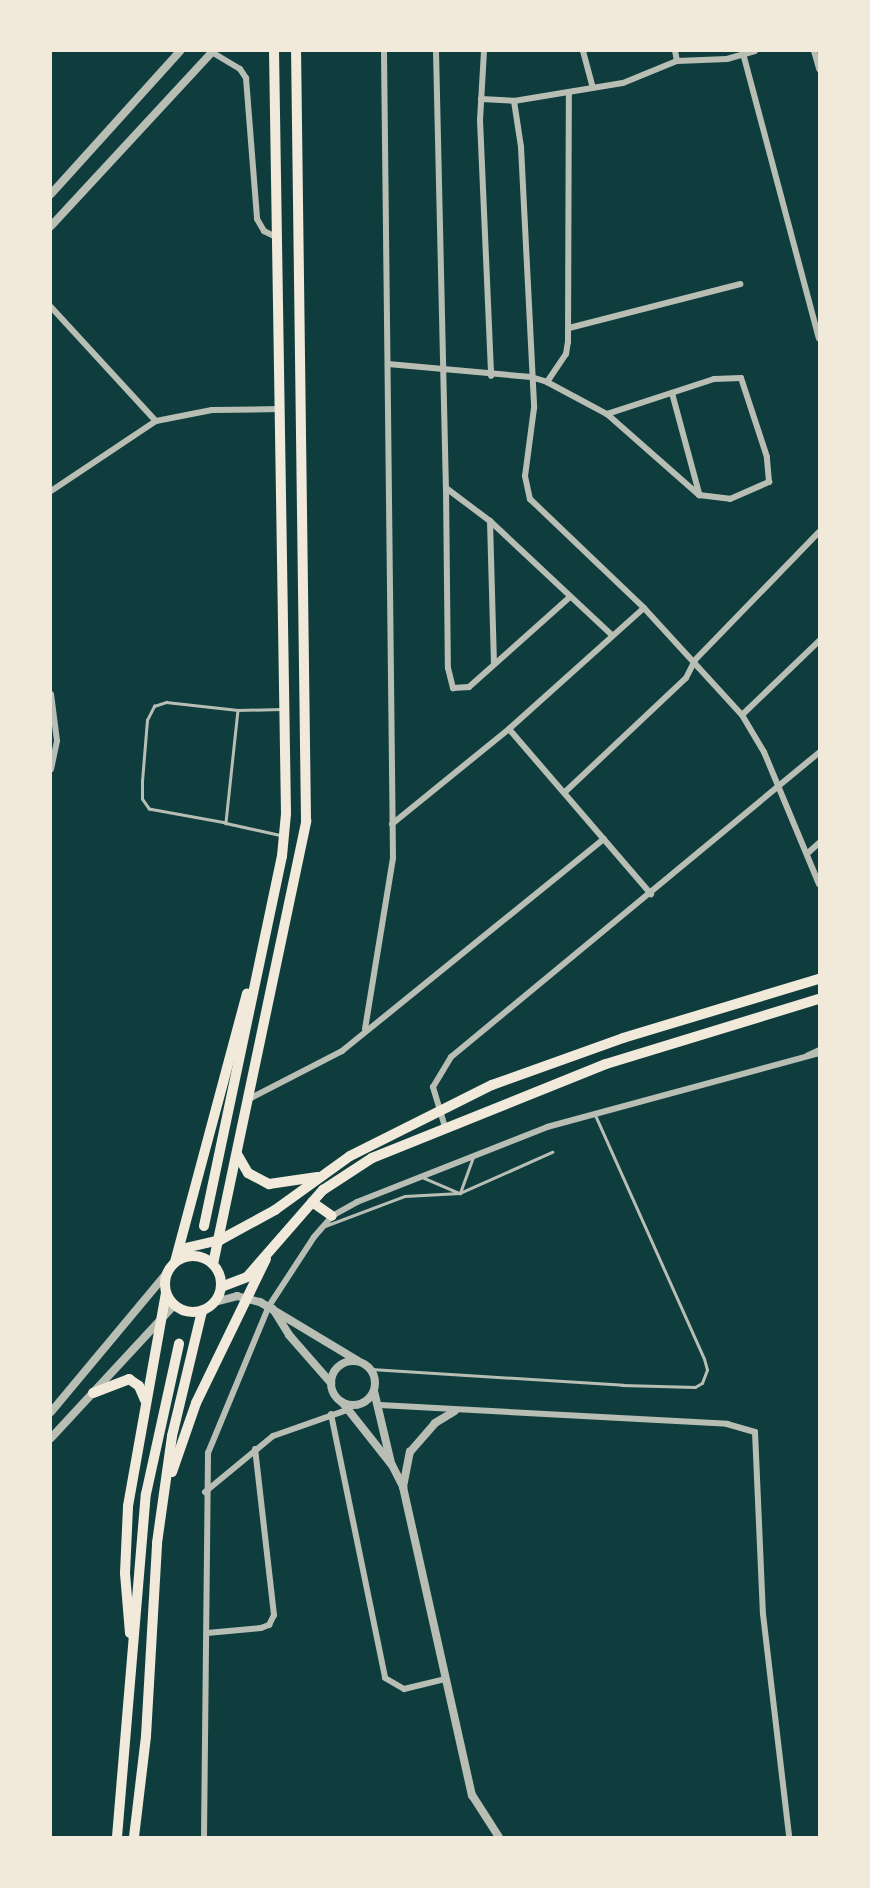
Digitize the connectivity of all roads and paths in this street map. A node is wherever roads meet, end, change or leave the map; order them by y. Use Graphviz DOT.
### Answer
graph roads {
  1 [pos="180,51"];
  2 [pos="212,51"];
  3 [pos="274,51"];
  4 [pos="296,51"];
  5 [pos="384,51"];
  6 [pos="436,51"];
  7 [pos="485,51"];
  8 [pos="583,51"];
  9 [pos="675,51"];
  10 [pos="755,51"];
  11 [pos="814,51"];
  12 [pos="744,57"];
  13 [pos="677,61"];
  14 [pos="819,69"];
  15 [pos="593,88"];
  16 [pos="569,92"];
  17 [pos="481,99"];
  18 [pos="514,101"];
  19 [pos="51,194"];
  20 [pos="51,226"];
  21 [pos="276,237"];
  22 [pos="740,284"];
  23 [pos="51,307"];
  24 [pos="569,328"];
  25 [pos="819,338"];
  26 [pos="388,365"];
  27 [pos="447,372"];
  28 [pos="491,376"];
  29 [pos="531,377"];
  30 [pos="547,382"];
  31 [pos="672,393"];
  32 [pos="281,409"];
  33 [pos="607,414"];
  34 [pos="156,421"];
  35 [pos="446,488"];
  36 [pos="51,491"];
  37 [pos="699,495"];
  38 [pos="490,521"];
  39 [pos="819,532"];
  40 [pos="569,598"];
  41 [pos="644,608"];
  42 [pos="612,635"];
  43 [pos="819,640"];
  44 [pos="695,660"];
  45 [pos="494,663"];
  46 [pos="51,694"];
  47 [pos="285,708"];
  48 [pos="238,710"];
  49 [pos="742,715"];
  50 [pos="509,729"];
  51 [pos="819,753"];
  52 [pos="51,769"];
  53 [pos="779,789"];
  54 [pos="565,792"];
  55 [pos="226,823"];
  56 [pos="392,824"];
  57 [pos="284,836"];
  58 [pos="604,839"];
  59 [pos="819,843"];
  60 [pos="809,852"];
  61 [pos="819,884"];
  62 [pos="652,894"];
  63 [pos="258,961"];
  64 [pos="819,979"];
  65 [pos="819,999"];
  66 [pos="365,1029"];
  67 [pos="819,1050"];
  68 [pos="249,1099"];
  69 [pos="438,1109"];
  70 [pos="594,1112"];
  71 [pos="445,1127"];
  72 [pos="552,1152"];
  73 [pos="237,1153"];
  74 [pos="473,1158"];
  75 [pos="317,1177"];
  76 [pos="424,1178"];
  77 [pos="460,1193"];
  78 [pos="312,1202"];
  79 [pos="332,1216"];
  80 [pos="204,1226"];
  81 [pos="322,1227"];
  82 [pos="219,1240"];
  83 [pos="181,1249"];
  84 [pos="266,1259"];
  85 [pos="175,1262"];
  86 [pos="213,1264"];
  87 [pos="167,1273"];
  88 [pos="221,1287"];
  89 [pos="166,1293"];
  90 [pos="247,1297"];
  91 [pos="215,1302"];
  92 [pos="174,1305"];
  93 [pos="271,1308"];
  94 [pos="202,1311"];
  95 [pos="163,1314"];
  96 [pos="179,1344"];
  97 [pos="358,1361"];
  98 [pos="370,1369"];
  99 [pos="331,1382"];
  100 [pos="374,1391"];
  101 [pos="93,1393"];
  102 [pos="145,1404"];
  103 [pos="380,1405"];
  104 [pos="345,1406"];
  105 [pos="455,1411"];
  106 [pos="51,1412"];
  107 [pos="331,1414"];
  108 [pos="51,1438"];
  109 [pos="255,1449"];
  110 [pos="392,1465"];
  111 [pos="403,1487"];
  112 [pos="205,1492"];
  113 [pos="163,1502"];
  114 [pos="207,1633"];
  115 [pos="133,1657"];
  116 [pos="445,1679"];
  117 [pos="117,1837"];
  118 [pos="134,1837"];
  119 [pos="204,1837"];
  120 [pos="499,1837"];
  121 [pos="789,1837"];
  1 -- 19 [label="street"];
  2 -- 20 [label="street"];
  2 -- 21 [label="street"];
  3 -- 21 [label="highway"];
  4 -- 68 [label="highway"];
  5 -- 26 [label="street"];
  6 -- 27 [label="street"];
  7 -- 17 [label="street"];
  8 -- 15 [label="street"];
  9 -- 13 [label="street"];
  10 -- 12 [label="street"];
  11 -- 14 [label="street"];
  12 -- 13 [label="street"];
  12 -- 25 [label="street"];
  13 -- 15 [label="street"];
  15 -- 16 [label="street"];
  16 -- 18 [label="street"];
  16 -- 24 [label="street"];
  17 -- 18 [label="street"];
  17 -- 28 [label="street"];
  18 -- 29 [label="street"];
  21 -- 32 [label="highway"];
  22 -- 24 [label="street"];
  23 -- 34 [label="street"];
  24 -- 30 [label="street"];
  26 -- 27 [label="street"];
  26 -- 56 [label="street"];
  27 -- 28 [label="street"];
  27 -- 35 [label="street"];
  28 -- 29 [label="street"];
  29 -- 30 [label="street"];
  29 -- 41 [label="street"];
  30 -- 33 [label="street"];
  31 -- 33 [label="street"];
  31 -- 37 [label="street"];
  31 -- 37 [label="street"];
  32 -- 34 [label="street"];
  32 -- 47 [label="highway"];
  33 -- 37 [label="street"];
  34 -- 36 [label="street"];
  35 -- 38 [label="street"];
  35 -- 45 [label="street"];
  38 -- 40 [label="street"];
  38 -- 45 [label="street"];
  39 -- 44 [label="street"];
  40 -- 42 [label="street"];
  40 -- 45 [label="street"];
  41 -- 42 [label="street"];
  41 -- 44 [label="street"];
  42 -- 50 [label="street"];
  43 -- 49 [label="street"];
  44 -- 49 [label="street"];
  44 -- 54 [label="street"];
  46 -- 52 [label="street"];
  47 -- 48 [label="lane"];
  47 -- 57 [label="highway"];
  48 -- 55 [label="lane"];
  48 -- 55 [label="lane"];
  49 -- 53 [label="street"];
  50 -- 54 [label="street"];
  50 -- 56 [label="street"];
  51 -- 53 [label="street"];
  53 -- 60 [label="street"];
  53 -- 62 [label="street"];
  54 -- 58 [label="street"];
  55 -- 57 [label="lane"];
  56 -- 66 [label="street"];
  57 -- 63 [label="highway"];
  58 -- 62 [label="street"];
  58 -- 66 [label="street"];
  59 -- 60 [label="street"];
  60 -- 61 [label="street"];
  62 -- 69 [label="street"];
  63 -- 80 [label="highway"];
  63 -- 83 [label="highway"];
  64 -- 69 [label="main road"];
  65 -- 71 [label="main road"];
  66 -- 68 [label="street"];
  67 -- 70 [label="street"];
  68 -- 73 [label="highway"];
  69 -- 71 [label="street"];
  69 -- 75 [label="main road"];
  70 -- 74 [label="street"];
  70 -- 98 [label="lane"];
  71 -- 78 [label="main road"];
  72 -- 77 [label="lane"];
  73 -- 75 [label="highway"];
  73 -- 82 [label="highway"];
  74 -- 76 [label="street"];
  74 -- 77 [label="lane"];
  75 -- 82 [label="main road"];
  76 -- 77 [label="lane"];
  76 -- 79 [label="street"];
  77 -- 81 [label="lane"];
  78 -- 79 [label="main road"];
  78 -- 84 [label="main road"];
  79 -- 81 [label="street"];
  81 -- 93 [label="street"];
  82 -- 83 [label="main road"];
  82 -- 86 [label="highway"];
  83 -- 85 [label="highway"];
  84 -- 88 [label="main road"];
  84 -- 90 [label="highway"];
  85 -- 86 [label="highway"];
  85 -- 87 [label="highway"];
  86 -- 88 [label="highway"];
  87 -- 89 [label="highway"];
  87 -- 106 [label="street"];
  88 -- 91 [label="highway"];
  89 -- 92 [label="highway"];
  89 -- 95 [label="highway"];
  90 -- 91 [label="street"];
  90 -- 93 [label="street"];
  90 -- 113 [label="highway"];
  91 -- 94 [label="highway"];
  92 -- 94 [label="highway"];
  92 -- 95 [label="street"];
  93 -- 97 [label="street"];
  93 -- 99 [label="street"];
  93 -- 112 [label="street"];
  94 -- 113 [label="highway"];
  95 -- 101 [label="street"];
  95 -- 102 [label="highway"];
  96 -- 115 [label="highway"];
  97 -- 98 [label="street"];
  97 -- 99 [label="street"];
  98 -- 100 [label="street"];
  99 -- 104 [label="street"];
  100 -- 103 [label="street"];
  100 -- 104 [label="street"];
  101 -- 102 [label="highway"];
  101 -- 108 [label="street"];
  102 -- 115 [label="highway"];
  103 -- 105 [label="street"];
  103 -- 110 [label="street"];
  104 -- 107 [label="street"];
  104 -- 110 [label="street"];
  105 -- 111 [label="street"];
  105 -- 121 [label="street"];
  107 -- 109 [label="street"];
  107 -- 116 [label="street"];
  109 -- 112 [label="street"];
  109 -- 114 [label="street"];
  110 -- 111 [label="street"];
  111 -- 116 [label="street"];
  112 -- 114 [label="street"];
  113 -- 118 [label="highway"];
  114 -- 119 [label="street"];
  115 -- 117 [label="highway"];
  116 -- 120 [label="street"];
}
